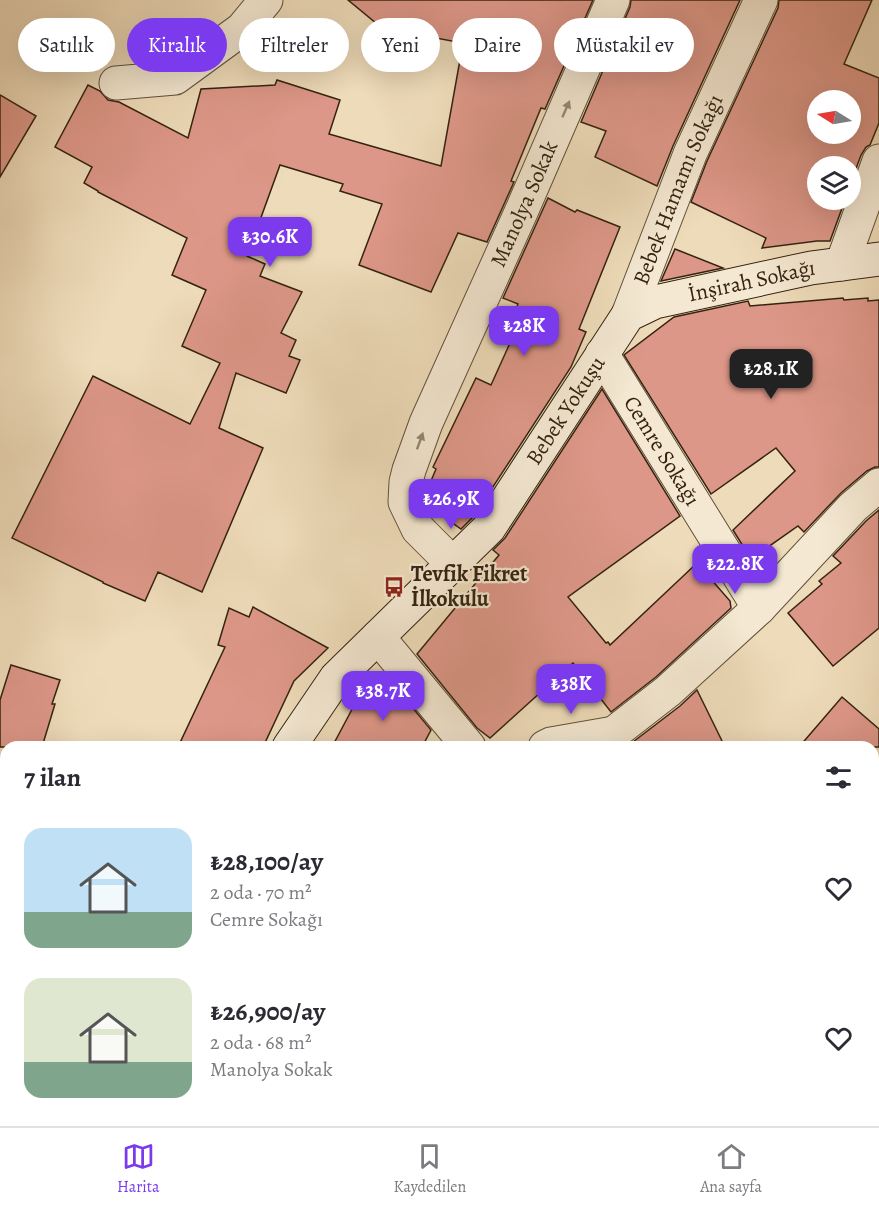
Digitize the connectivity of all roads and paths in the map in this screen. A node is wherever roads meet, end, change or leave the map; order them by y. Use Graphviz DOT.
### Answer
graph roads {
  1 [pos="266,0"];
  2 [pos="613,0"];
  3 [pos="761,0"];
  4 [pos="116,83"];
  5 [pos="879,161"];
  6 [pos="879,259"];
  7 [pos="842,264"];
  8 [pos="628,315"];
  9 [pos="603,354"];
  10 [pos="879,485"];
  11 [pos="453,564"];
  12 [pos="759,608"];
  13 [pos="378,637"];
  14 [pos="616,740"];
  15 [pos="293,741"];
  16 [pos="464,741"];
  17 [pos="600,741"];
  1 -- 4 [label="street"];
  11 -- 2 [label="street, Manolya Sokak, one-way"];
  3 -- 8 [label="street, Bebek Hamamı Sokağı"];
  5 -- 7 [label="street"];
  6 -- 7 [label="street, İnşirah Sokağı"];
  7 -- 8 [label="street, İnşirah Sokağı"];
  8 -- 9 [label="street, Bebek Yokuşu"];
  9 -- 11 [label="street, Bebek Yokuşu"];
  9 -- 12 [label="street, Cemre Sokağı"];
  10 -- 12 [label="street"];
  11 -- 13 [label="street, Bebek Yokuşu"];
  12 -- 14 [label="street"];
  13 -- 15 [label="street, Bebek Yokuşu"];
  13 -- 16 [label="street"];
  14 -- 17 [label="street"];
}
